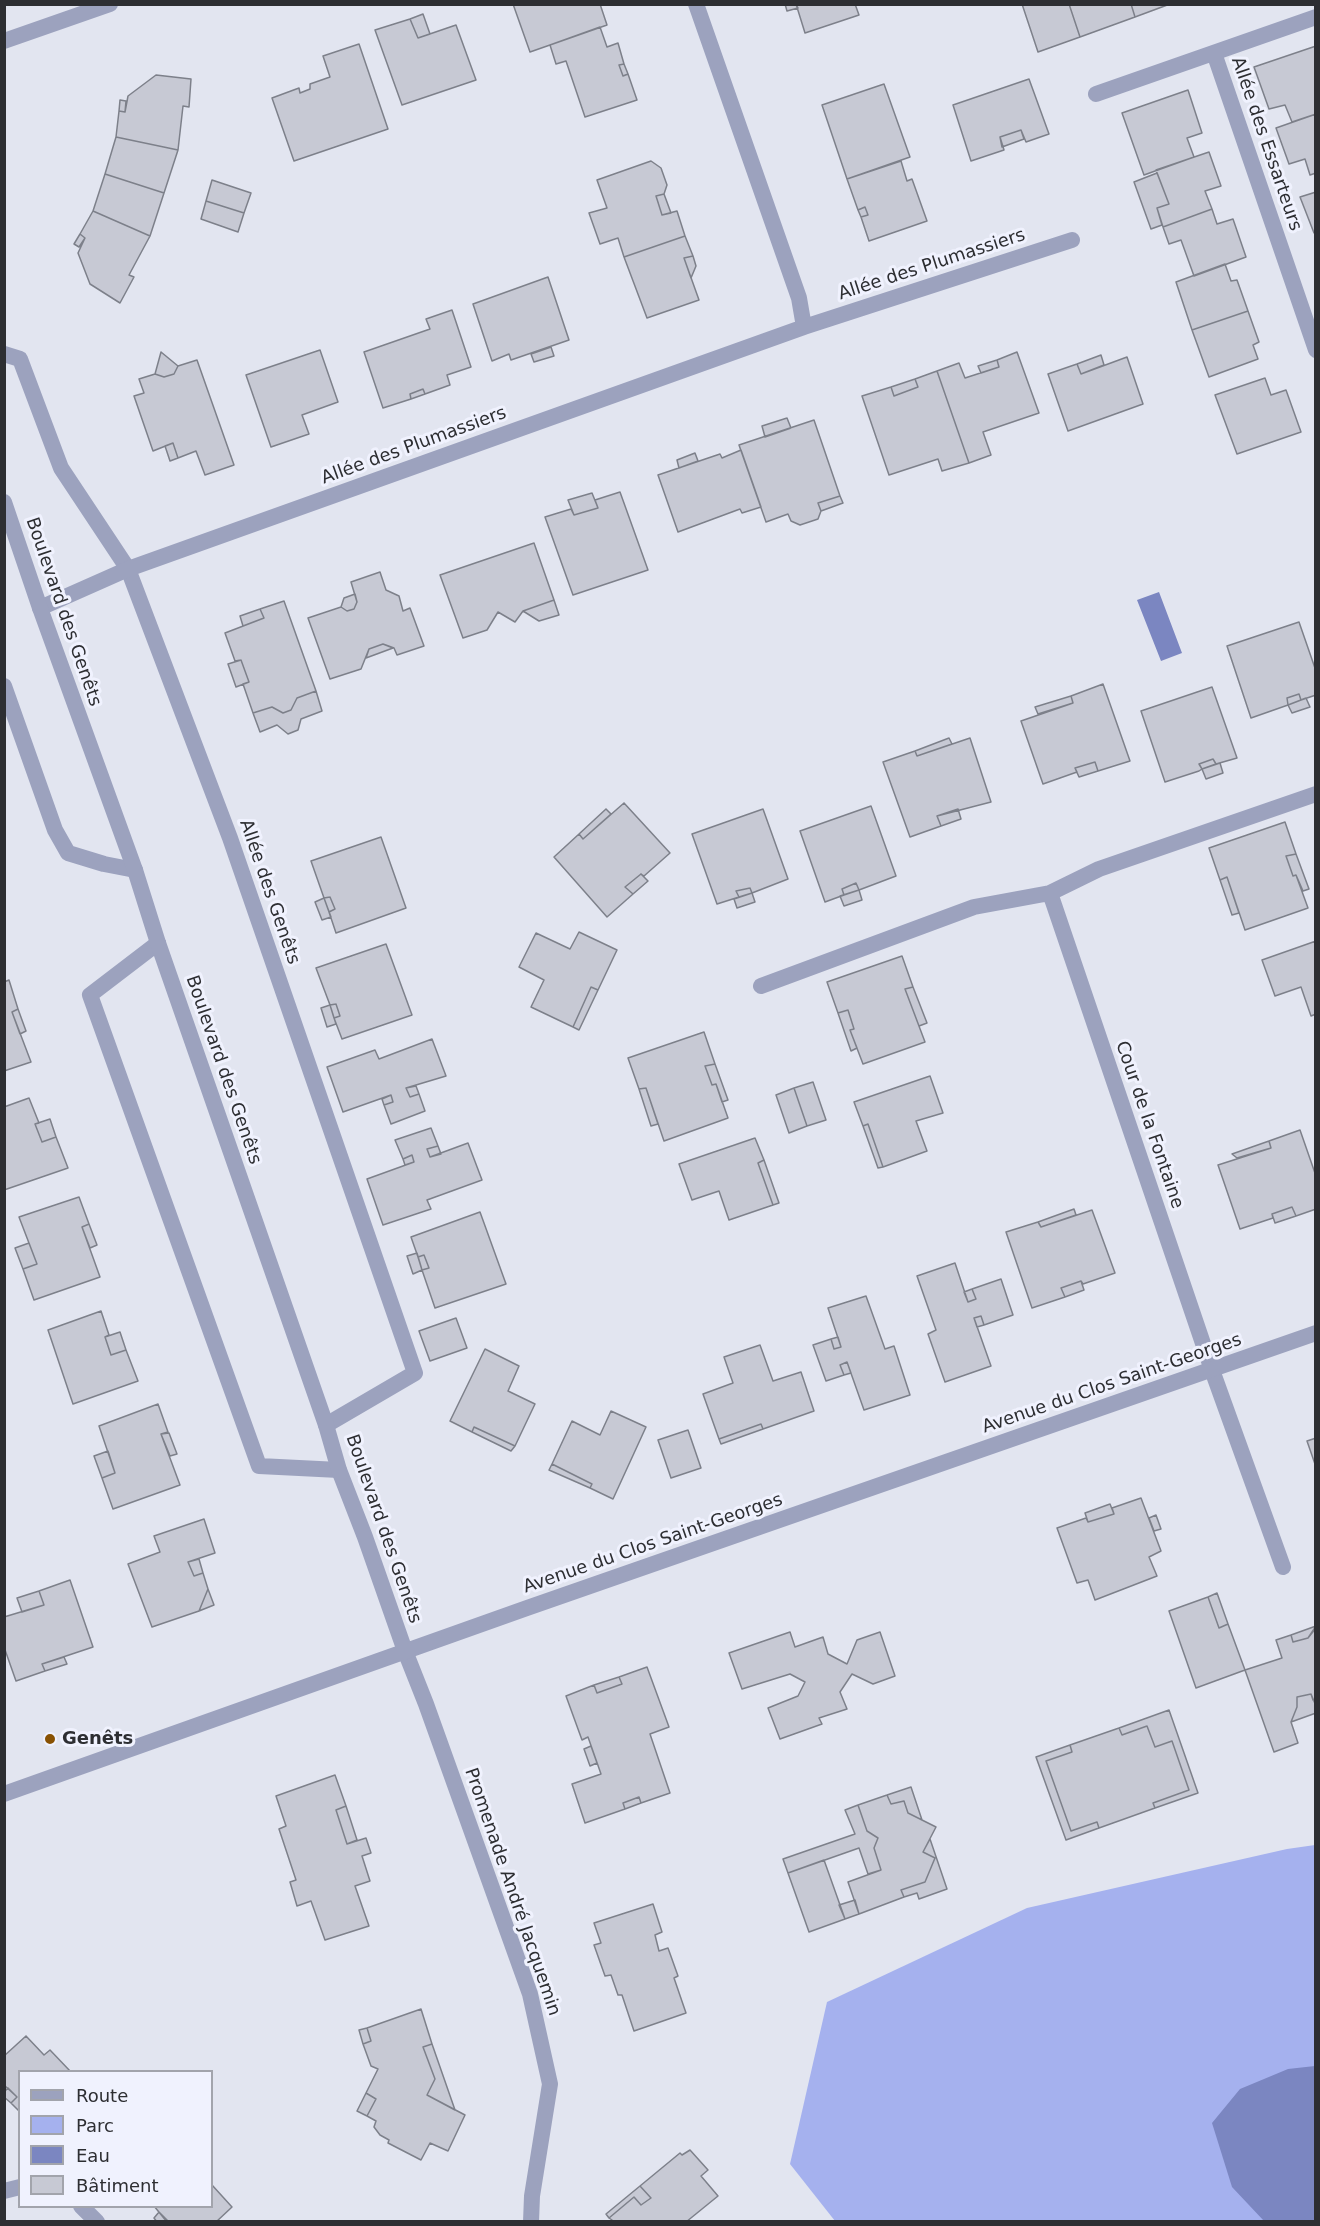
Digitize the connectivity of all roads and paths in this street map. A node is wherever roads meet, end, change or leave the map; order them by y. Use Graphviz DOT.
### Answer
graph roads {
  1 [pos="110,4"];
  2 [pos="696,4"];
  3 [pos="1316,17"];
  4 [pos="4,41"];
  5 [pos="1214,53"];
  6 [pos="1096,94"];
  7 [pos="1072,240"];
  8 [pos="804,327"];
  9 [pos="1316,350"];
  10 [pos="4,354"];
  11 [pos="4,502"];
  12 [pos="128,569"];
  13 [pos="40,608"];
  14 [pos="4,686"];
  15 [pos="1316,794"];
  16 [pos="135,870"];
  17 [pos="1050,893"];
  18 [pos="158,943"];
  19 [pos="761,986"];
  20 [pos="1316,1333"];
  21 [pos="1212,1370"];
  22 [pos="326,1425"];
  23 [pos="339,1470"];
  24 [pos="1283,1567"];
  25 [pos="405,1651"];
  26 [pos="4,1794"];
  27 [pos="83,2208"];
  28 [pos="97,2222"];
  29 [pos="531,2222"];
  1 -- 4 [label="street"];
  2 -- 8 [label="street"];
  3 -- 5 [label="street, Allée des Essarteurs"];
  5 -- 6 [label="street, Allée des Essarteurs"];
  5 -- 9 [label="street, Allée des Essarteurs"];
  7 -- 8 [label="street, Allée des Plumassiers"];
  8 -- 12 [label="street, Allée des Plumassiers"];
  10 -- 12 [label="street, Allée des Genêts"];
  11 -- 13 [label="street, Boulevard des Genêts"];
  12 -- 13 [label="street, Allée des Plumassiers"];
  12 -- 22 [label="street, Allée des Genêts"];
  13 -- 16 [label="street, Boulevard des Genêts"];
  14 -- 16 [label="street"];
  15 -- 17 [label="street"];
  16 -- 18 [label="street, Boulevard des Genêts"];
  17 -- 19 [label="street"];
  17 -- 21 [label="street, Cour de la Fontaine"];
  18 -- 22 [label="street, Boulevard des Genêts"];
  18 -- 23 [label="street"];
  20 -- 21 [label="street, Avenue du Clos Saint-Georges"];
  21 -- 24 [label="street, Cour de la Fontaine"];
  21 -- 25 [label="street, Avenue du Clos Saint-Georges"];
  22 -- 23 [label="street, Boulevard des Genêts"];
  23 -- 25 [label="street, Boulevard des Genêts"];
  25 -- 26 [label="street, Avenue du Clos Saint-Georges"];
  25 -- 29 [label="street, Promenade André Jacquemin"];
  27 -- 28 [label="street"];
}
